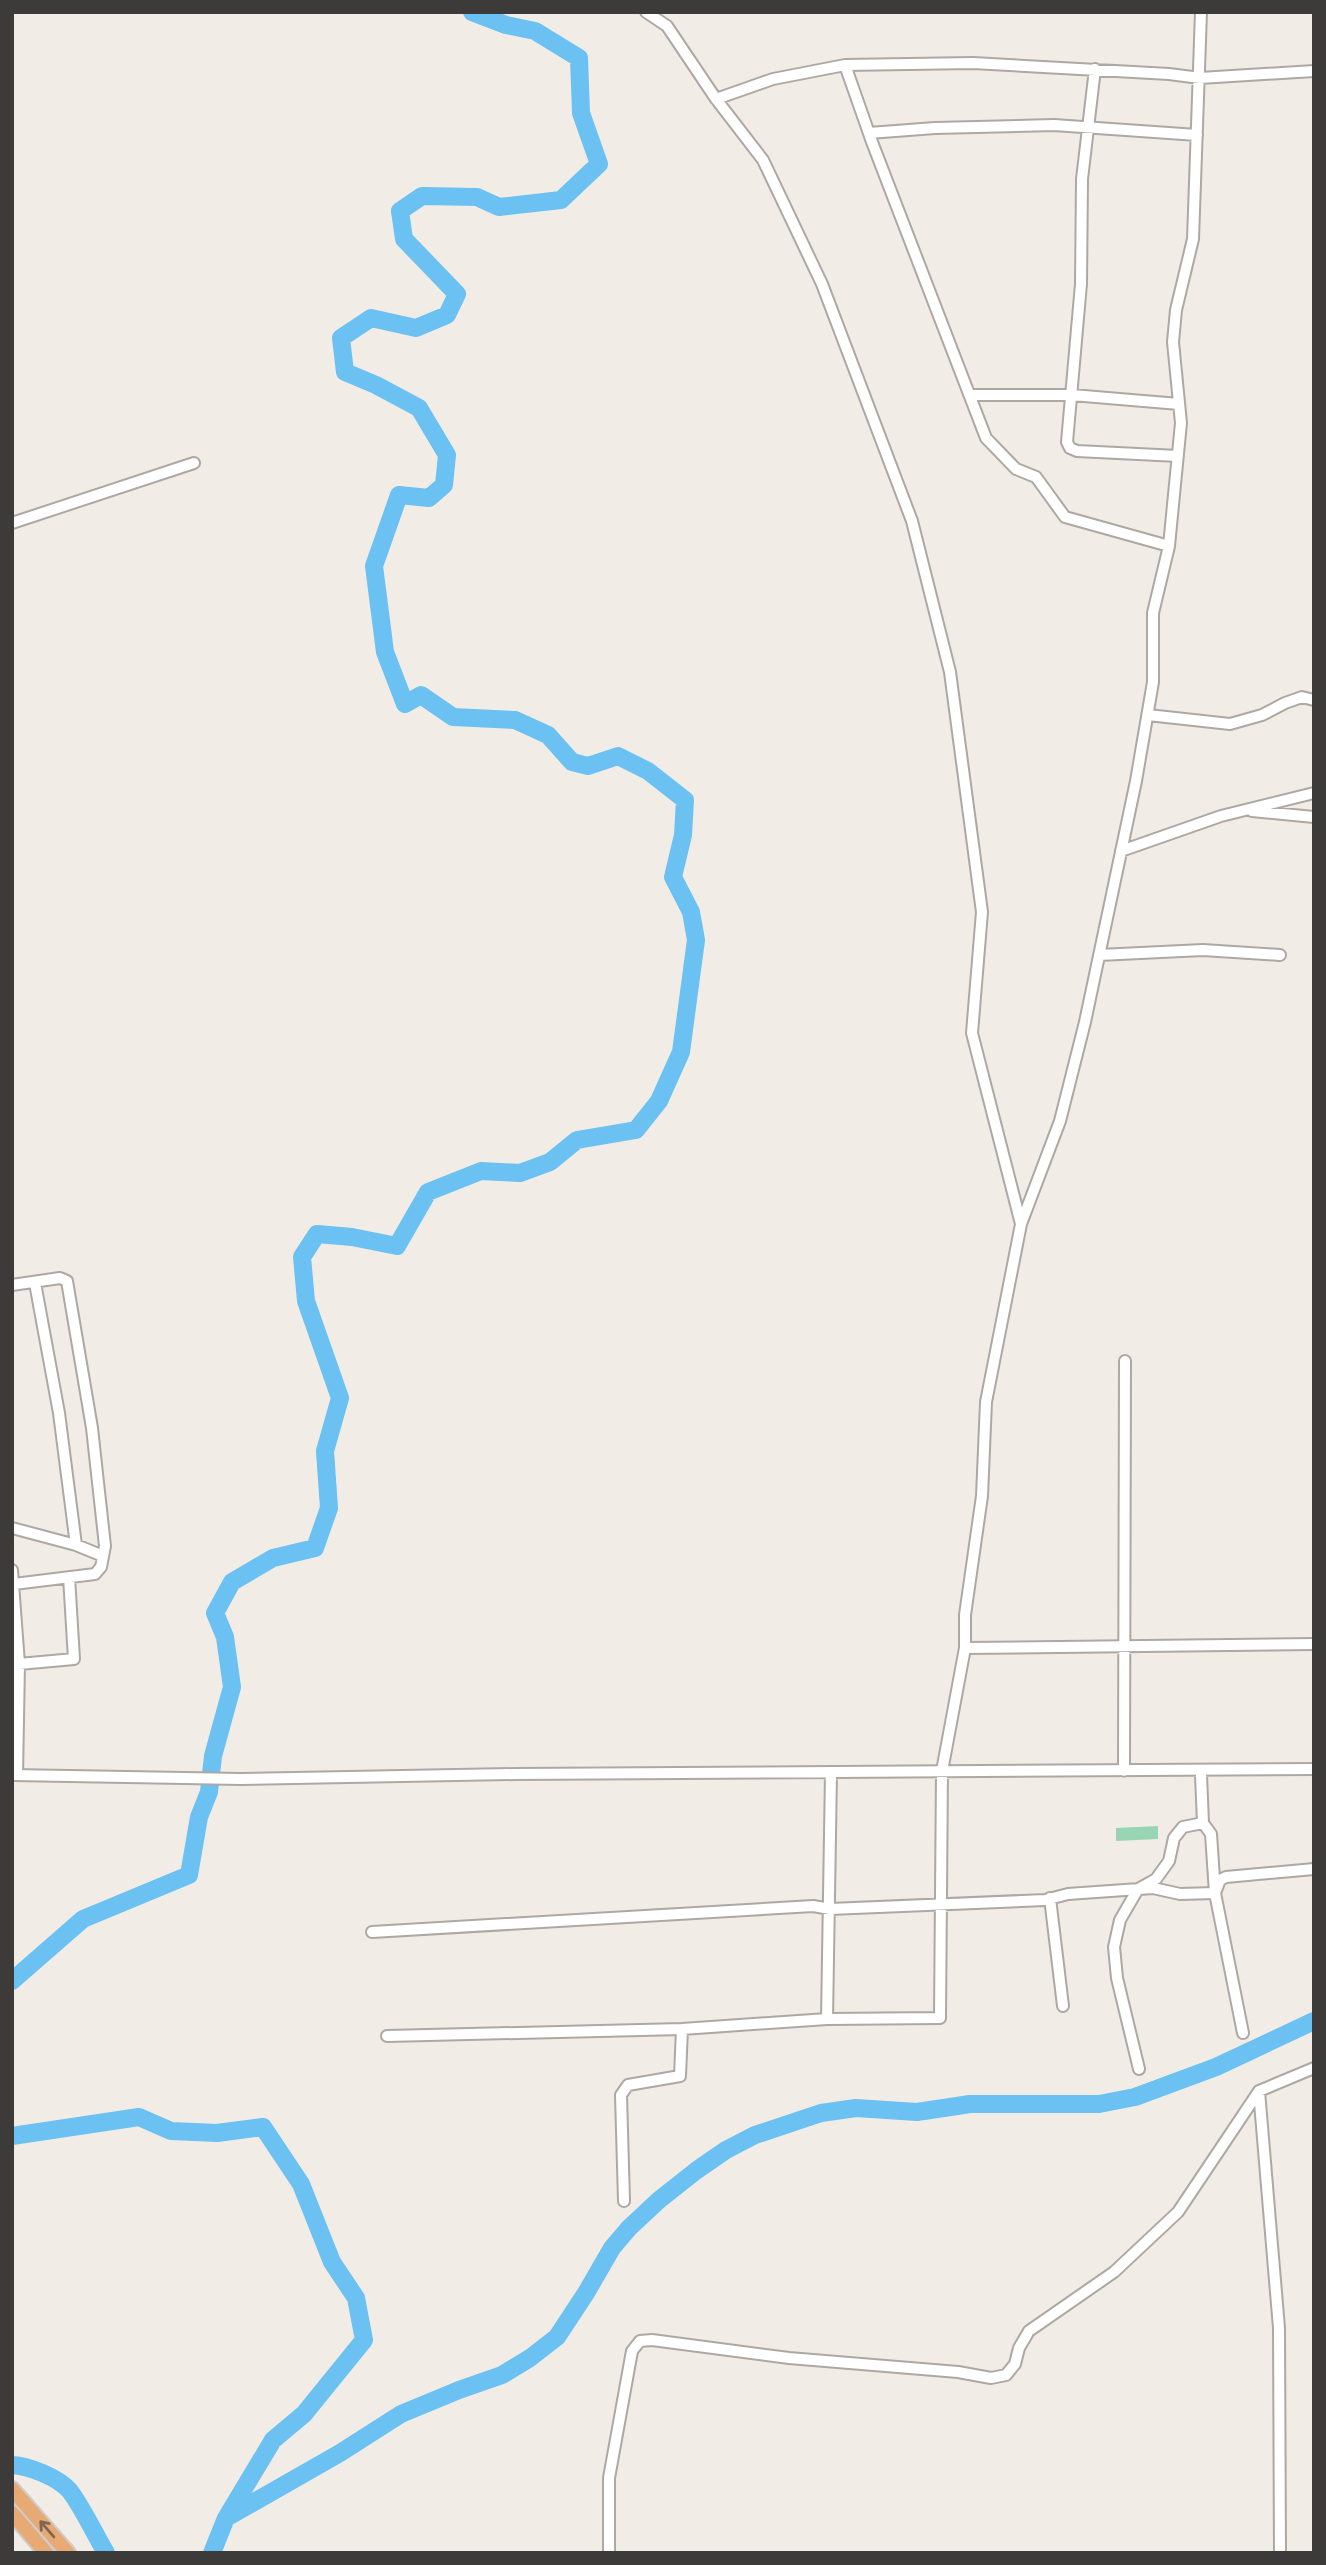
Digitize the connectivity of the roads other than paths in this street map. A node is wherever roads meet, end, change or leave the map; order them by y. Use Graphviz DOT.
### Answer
graph roads {
  1 [pos="646,12"];
  2 [pos="1201,12"];
  3 [pos="845,65"];
  4 [pos="1095,69"];
  5 [pos="1314,71"];
  6 [pos="1200,78"];
  7 [pos="716,99"];
  8 [pos="1088,127"];
  9 [pos="869,133"];
  10 [pos="1197,135"];
  11 [pos="971,395"];
  12 [pos="1072,395"];
  13 [pos="1179,404"];
  14 [pos="1178,456"];
  15 [pos="194,463"];
  16 [pos="12,523"];
  17 [pos="1169,547"];
  18 [pos="1314,700"];
  19 [pos="1147,715"];
  20 [pos="1314,793"];
  21 [pos="1246,810"];
  22 [pos="1314,817"];
  23 [pos="1121,851"];
  24 [pos="1099,955"];
  25 [pos="1280,955"];
  26 [pos="1021,1224"];
  27 [pos="35,1283"];
  28 [pos="12,1285"];
  29 [pos="1125,1361"];
  30 [pos="12,1528"];
  31 [pos="76,1545"];
  32 [pos="103,1556"];
  33 [pos="12,1570"];
  34 [pos="69,1577"];
  35 [pos="14,1584"];
  36 [pos="1314,1644"];
  37 [pos="1123,1647"];
  38 [pos="965,1648"];
  39 [pos="19,1664"];
  40 [pos="1314,1769"];
  41 [pos="942,1771"];
  42 [pos="1124,1771"];
  43 [pos="831,1773"];
  44 [pos="15,1775"];
  45 [pos="1201,1775"];
  46 [pos="1203,1823"];
  47 [pos="1314,1869"];
  48 [pos="1138,1889"];
  49 [pos="1215,1893"];
  50 [pos="1050,1898"];
  51 [pos="941,1905"];
  52 [pos="830,1909"];
  53 [pos="372,1931"];
  54 [pos="1063,2006"];
  55 [pos="827,2019"];
  56 [pos="682,2029"];
  57 [pos="1243,2033"];
  58 [pos="387,2036"];
  59 [pos="1314,2068"];
  60 [pos="1139,2069"];
  61 [pos="1259,2091"];
  62 [pos="624,2201"];
  63 [pos="12,2489"];
  64 [pos="14,2515"];
  65 [pos="46,2553"];
  66 [pos="68,2553"];
  67 [pos="609,2553"];
  68 [pos="1280,2553"];
  1 -- 7 [label="street"];
  2 -- 6 [label="street"];
  3 -- 4 [label="street"];
  3 -- 7 [label="street"];
  3 -- 9 [label="street"];
  4 -- 6 [label="street"];
  4 -- 8 [label="street"];
  5 -- 6 [label="street"];
  6 -- 10 [label="street"];
  7 -- 26 [label="street"];
  8 -- 9 [label="street"];
  8 -- 10 [label="street"];
  8 -- 12 [label="street"];
  9 -- 11 [label="street"];
  10 -- 13 [label="street"];
  11 -- 12 [label="street"];
  11 -- 17 [label="street"];
  12 -- 13 [label="street"];
  12 -- 14 [label="street"];
  13 -- 14 [label="street"];
  14 -- 17 [label="street"];
  15 -- 16 [label="street"];
  17 -- 19 [label="street"];
  18 -- 19 [label="street"];
  19 -- 23 [label="street"];
  20 -- 21 [label="street"];
  21 -- 22 [label="street"];
  21 -- 23 [label="street"];
  23 -- 24 [label="street"];
  24 -- 25 [label="street"];
  24 -- 26 [label="street"];
  26 -- 38 [label="street"];
  27 -- 28 [label="street"];
  27 -- 31 [label="street"];
  27 -- 32 [label="street"];
  29 -- 37 [label="street"];
  30 -- 31 [label="street"];
  31 -- 32 [label="street"];
  32 -- 34 [label="street"];
  33 -- 35 [label="street"];
  34 -- 35 [label="street"];
  34 -- 39 [label="street"];
  35 -- 39 [label="street"];
  36 -- 37 [label="street"];
  37 -- 38 [label="street"];
  37 -- 42 [label="street"];
  38 -- 41 [label="street"];
  39 -- 44 [label="street"];
  40 -- 42 [label="street"];
  41 -- 42 [label="street"];
  41 -- 43 [label="street"];
  41 -- 51 [label="street"];
  43 -- 44 [label="street"];
  43 -- 52 [label="street"];
  45 -- 46 [label="street"];
  46 -- 48 [label="street"];
  46 -- 49 [label="street"];
  47 -- 49 [label="street"];
  48 -- 49 [label="street"];
  48 -- 50 [label="street"];
  48 -- 60 [label="street"];
  49 -- 57 [label="street"];
  50 -- 51 [label="street"];
  50 -- 54 [label="street"];
  51 -- 52 [label="street"];
  51 -- 55 [label="street"];
  52 -- 53 [label="street"];
  52 -- 55 [label="street"];
  55 -- 56 [label="street"];
  56 -- 58 [label="street"];
  56 -- 62 [label="street"];
  59 -- 61 [label="street"];
  61 -- 67 [label="street"];
  61 -- 68 [label="street"];
  66 -- 63 [label="main road, one-way"];
  64 -- 65 [label="main road"];
}
